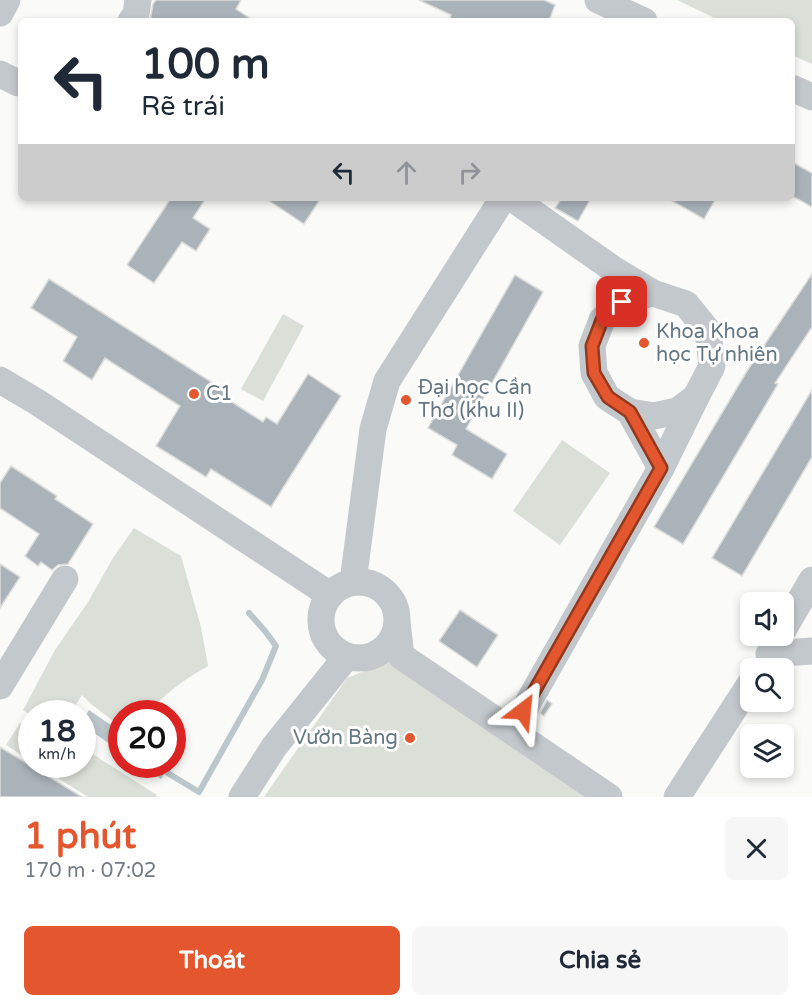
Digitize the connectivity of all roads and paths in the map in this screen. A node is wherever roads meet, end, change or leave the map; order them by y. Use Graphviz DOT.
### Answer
graph roads {
  1 [pos="7,0"];
  2 [pos="138,0"];
  3 [pos="0,13"];
  4 [pos="133,18"];
  5 [pos="0,74"];
  6 [pos="18,83"];
  7 [pos="795,89"];
  8 [pos="812,97"];
  9 [pos="501,201"];
  10 [pos="516,201"];
  11 [pos="613,269"];
  12 [pos="653,294"];
  13 [pos="622,302"];
  14 [pos="0,380"];
  15 [pos="696,397"];
  16 [pos="630,412"];
  17 [pos="661,468"];
  18 [pos="65,579"];
  19 [pos="812,580"];
  20 [pos="353,582"];
  21 [pos="330,595"];
  22 [pos="794,611"];
  23 [pos="397,623"];
  24 [pos="812,651"];
  25 [pos="770,653"];
  26 [pos="347,656"];
  27 [pos="0,686"];
  28 [pos="740,699"];
  29 [pos="512,731"];
  30 [pos="242,797"];
  31 [pos="609,797"];
  32 [pos="677,797"];
  1 -- 3 [label="street"];
  2 -- 4 [label="street"];
  5 -- 6 [label="street"];
  7 -- 8 [label="street"];
  9 -- 20 [label="street"];
  10 -- 11 [label="street"];
  11 -- 12 [label="street"];
  11 -- 13 [label="street"];
  12 -- 13 [label="street"];
  12 -- 15 [label="street"];
  13 -- 16 [label="street"];
  14 -- 21 [label="street"];
  15 -- 16 [label="street"];
  15 -- 17 [label="street"];
  16 -- 17 [label="street"];
  17 -- 29 [label="street"];
  18 -- 27 [label="street"];
  19 -- 22 [label="street"];
  20 -- 21 [label="street"];
  20 -- 23 [label="street"];
  21 -- 26 [label="street"];
  23 -- 26 [label="street"];
  23 -- 29 [label="street"];
  24 -- 25 [label="street"];
  26 -- 30 [label="street"];
  28 -- 32 [label="street"];
  29 -- 31 [label="street"];
}
